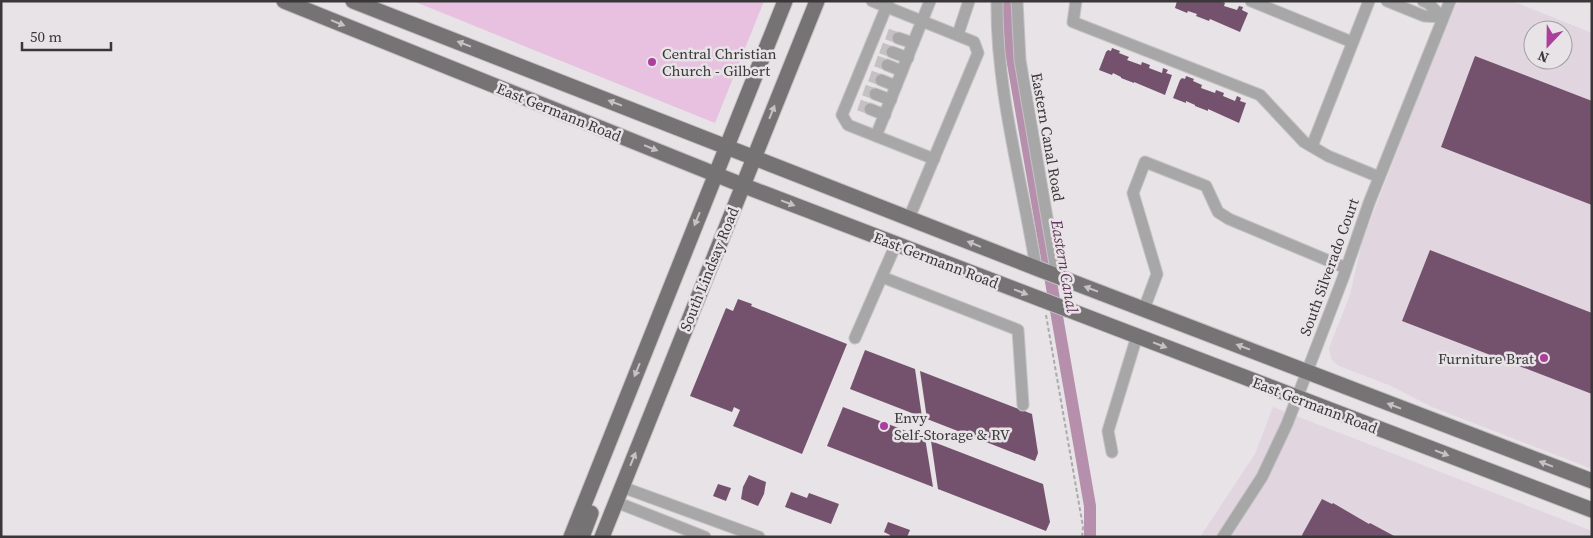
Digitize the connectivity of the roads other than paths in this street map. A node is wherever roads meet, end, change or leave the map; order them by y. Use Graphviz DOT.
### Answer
graph roads {
  1 [pos="284,1"];
  2 [pos="353,1"];
  3 [pos="785,1"];
  4 [pos="817,1"];
  5 [pos="872,1"];
  6 [pos="930,1"];
  7 [pos="969,1"];
  8 [pos="997,1"];
  9 [pos="1017,1"];
  10 [pos="1076,1"];
  11 [pos="1251,1"];
  12 [pos="1369,1"];
  13 [pos="1387,1"];
  14 [pos="1422,1"];
  15 [pos="1450,1"];
  16 [pos="888,4"];
  17 [pos="1442,17"];
  18 [pos="922,21"];
  19 [pos="887,34"];
  20 [pos="958,34"];
  21 [pos="1352,42"];
  22 [pos="913,44"];
  23 [pos="881,48"];
  24 [pos="908,58"];
  25 [pos="876,61"];
  26 [pos="902,71"];
  27 [pos="870,76"];
  28 [pos="896,86"];
  29 [pos="864,90"];
  30 [pos="891,100"];
  31 [pos="859,105"];
  32 [pos="885,115"];
  33 [pos="876,136"];
  34 [pos="726,146"];
  35 [pos="1312,146"];
  36 [pos="754,157"];
  37 [pos="934,159"];
  38 [pos="715,174"];
  39 [pos="1379,177"];
  40 [pos="742,185"];
  41 [pos="910,218"];
  42 [pos="896,244"];
  43 [pos="1036,268"];
  44 [pos="1346,268"];
  45 [pos="1057,276"];
  46 [pos="882,278"];
  47 [pos="1144,309"];
  48 [pos="1137,336"];
  49 [pos="855,338"];
  50 [pos="1306,372"];
  51 [pos="1297,398"];
  52 [pos="1023,405"];
  53 [pos="1112,452"];
  54 [pos="599,465"];
  55 [pos="1592,481"];
  56 [pos="622,487"];
  57 [pos="616,502"];
  58 [pos="1592,510"];
  59 [pos="571,537"];
  60 [pos="582,537"];
  61 [pos="602,537"];
  62 [pos="705,537"];
  63 [pos="759,537"];
  64 [pos="1223,537"];
  1 -- 38 [label="main road, East Germann Road, one-way"];
  34 -- 2 [label="main road, East Germann Road, one-way"];
  3 -- 34 [label="main road, South Lindsay Road"];
  36 -- 4 [label="main road, South Lindsay Road, one-way"];
  5 -- 16 [label="street"];
  6 -- 18 [label="street"];
  7 -- 20 [label="street"];
  8 -- 43 [label="street"];
  9 -- 45 [label="street, Eastern Canal Road"];
  10 -- 35 [label="street"];
  11 -- 21 [label="street"];
  12 -- 21 [label="street"];
  13 -- 17 [label="street"];
  14 -- 17 [label="street"];
  15 -- 17 [label="street, South Silverado Court"];
  16 -- 18 [label="street"];
  16 -- 19 [label="street"];
  17 -- 39 [label="street, South Silverado Court"];
  18 -- 20 [label="street"];
  18 -- 22 [label="street"];
  19 -- 22 [label="street"];
  19 -- 23 [label="street"];
  20 -- 37 [label="street"];
  21 -- 35 [label="street"];
  22 -- 24 [label="street"];
  23 -- 24 [label="street"];
  23 -- 25 [label="street"];
  24 -- 26 [label="street"];
  25 -- 26 [label="street"];
  25 -- 27 [label="street"];
  26 -- 28 [label="street"];
  27 -- 28 [label="street"];
  27 -- 29 [label="street"];
  28 -- 30 [label="street"];
  29 -- 30 [label="street"];
  29 -- 31 [label="street"];
  30 -- 32 [label="street"];
  31 -- 32 [label="street"];
  31 -- 33 [label="street"];
  32 -- 33 [label="street"];
  33 -- 37 [label="street"];
  34 -- 36 [label="main road, East Germann Road"];
  34 -- 38 [label="main road, South Lindsay Road"];
  35 -- 39 [label="street"];
  36 -- 40 [label="main road, South Lindsay Road"];
  36 -- 41 [label="main road, East Germann Road"];
  37 -- 41 [label="street"];
  38 -- 40 [label="main road, East Germann Road"];
  38 -- 54 [label="main road, South Lindsay Road, one-way"];
  39 -- 44 [label="street, South Silverado Court"];
  40 -- 42 [label="main road, East Germann Road, one-way"];
  56 -- 40 [label="main road, South Lindsay Road, one-way"];
  43 -- 41 [label="main road, East Germann Road, one-way"];
  42 -- 46 [label="street"];
  42 -- 48 [label="main road, East Germann Road, one-way"];
  43 -- 45 [label="main road, East Germann Road"];
  44 -- 47 [label="street"];
  44 -- 50 [label="street, South Silverado Court"];
  47 -- 45 [label="main road, East Germann Road, one-way"];
  46 -- 49 [label="street"];
  46 -- 52 [label="street"];
  50 -- 47 [label="main road, East Germann Road, one-way"];
  48 -- 51 [label="main road, East Germann Road, one-way"];
  48 -- 53 [label="street"];
  50 -- 51 [label="street, South Silverado Court"];
  55 -- 50 [label="main road, East Germann Road, one-way"];
  51 -- 58 [label="main road, East Germann Road, one-way"];
  51 -- 64 [label="street, South Silverado Court"];
  54 -- 59 [label="main road, South Lindsay Road"];
  54 -- 60 [label="main road"];
  56 -- 57 [label="main road, South Lindsay Road"];
  56 -- 63 [label="street"];
  57 -- 61 [label="main road, South Lindsay Road"];
  57 -- 62 [label="street"];
}
